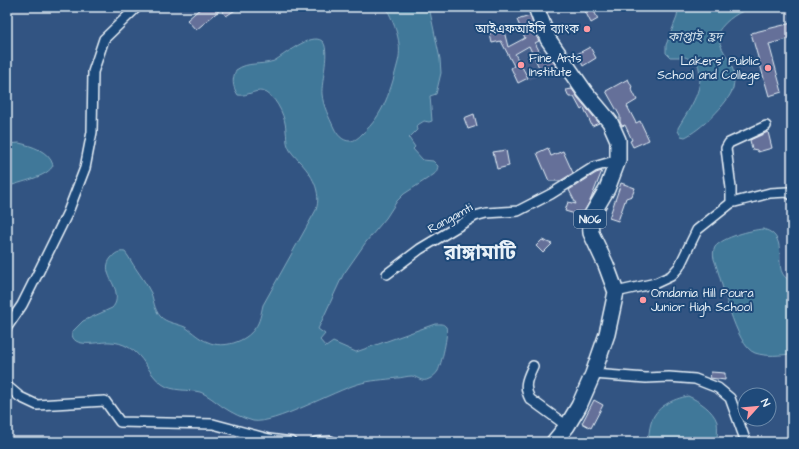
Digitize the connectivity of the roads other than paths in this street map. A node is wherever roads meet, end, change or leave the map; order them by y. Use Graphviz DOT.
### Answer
graph roads {
  1 [pos="137,7"];
  2 [pos="536,7"];
  3 [pos="766,126"];
  4 [pos="618,160"];
  5 [pos="792,195"];
  6 [pos="731,203"];
  7 [pos="387,274"];
  8 [pos="616,292"];
  9 [pos="7,327"];
  10 [pos="533,366"];
  11 [pos="593,374"];
  12 [pos="7,386"];
  13 [pos="567,426"];
  14 [pos="292,442"];
  15 [pos="316,442"];
  16 [pos="333,442"];
  17 [pos="554,442"];
  18 [pos="746,442"];
  1 -- 9 [label="street"];
  2 -- 4 [label="highway, N106"];
  3 -- 6 [label="street"];
  4 -- 7 [label="street, Rangamti"];
  4 -- 8 [label="highway, N106"];
  5 -- 6 [label="street"];
  6 -- 8 [label="street"];
  8 -- 11 [label="highway"];
  10 -- 13 [label="street"];
  11 -- 13 [label="highway"];
  11 -- 18 [label="street"];
  12 -- 14 [label="street"];
  13 -- 17 [label="highway"];
  15 -- 16 [label="street"];
}
